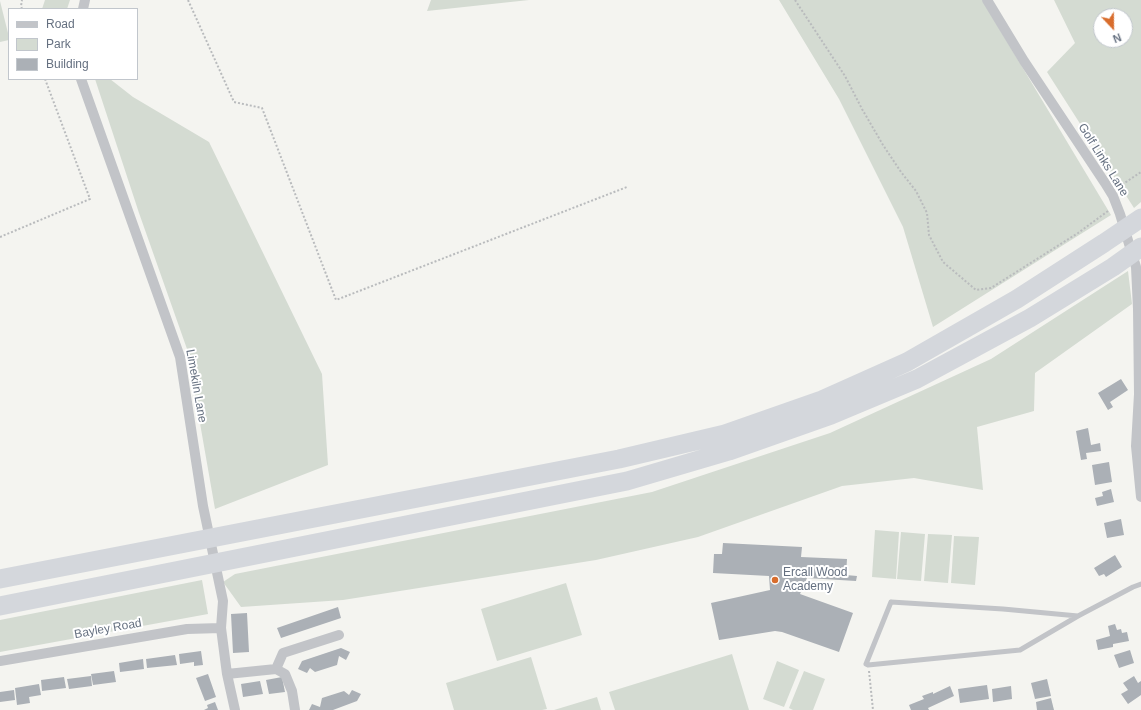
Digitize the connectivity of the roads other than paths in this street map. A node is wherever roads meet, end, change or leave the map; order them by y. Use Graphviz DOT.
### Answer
graph roads {
  1 [pos="987,0"];
  2 [pos="81,80"];
  3 [pos="1141,218"];
  4 [pos="1141,247"];
  5 [pos="1141,497"];
  6 [pos="0,579"];
  7 [pos="1141,584"];
  8 [pos="0,606"];
  9 [pos="1078,616"];
  10 [pos="221,628"];
  11 [pos="340,635"];
  12 [pos="0,661"];
  13 [pos="276,669"];
  14 [pos="227,674"];
  15 [pos="235,710"];
  16 [pos="295,710"];
  1 -- 5 [label="street, Golf Links Lane"];
  2 -- 10 [label="street, Limekiln Lane"];
  3 -- 6 [label="highway"];
  4 -- 8 [label="highway"];
  7 -- 9 [label="lane"];
  9 -- 9 [label="lane"];
  10 -- 12 [label="street, Bayley Road"];
  10 -- 14 [label="street, Limekiln Lane"];
  11 -- 13 [label="street"];
  13 -- 14 [label="street"];
  13 -- 16 [label="street"];
  14 -- 15 [label="street, Limekiln Lane"];
}
